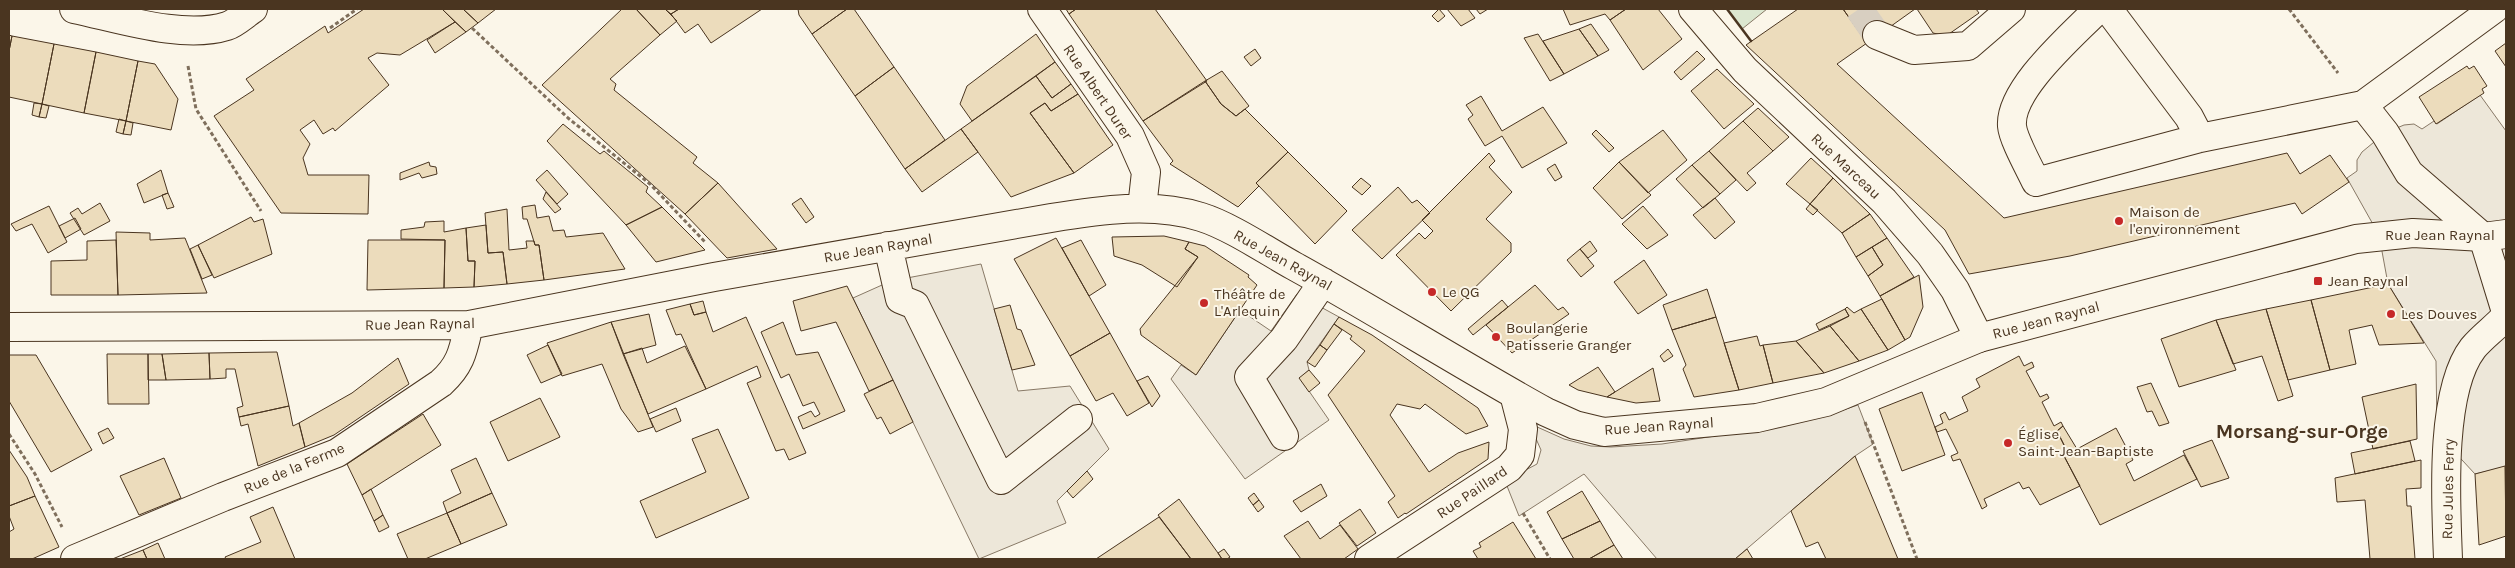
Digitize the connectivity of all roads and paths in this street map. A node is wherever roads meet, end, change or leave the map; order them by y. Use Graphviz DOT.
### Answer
graph roads {
  1 [pos="74,9"];
  2 [pos="252,9"];
  3 [pos="358,9"];
  4 [pos="1042,9"];
  5 [pos="1693,9"];
  6 [pos="2011,9"];
  7 [pos="2098,9"];
  8 [pos="2108,9"];
  9 [pos="2289,9"];
  10 [pos="2494,9"];
  11 [pos="156,26"];
  12 [pos="330,28"];
  13 [pos="472,28"];
  14 [pos="1877,36"];
  15 [pos="2363,105"];
  16 [pos="2200,138"];
  17 [pos="1142,208"];
  18 [pos="261,211"];
  19 [pos="2494,236"];
  20 [pos="888,246"];
  21 [pos="724,275"];
  22 [pos="1323,282"];
  23 [pos="2506,312"];
  24 [pos="2506,316"];
  25 [pos="469,326"];
  26 [pos="9,327"];
  27 [pos="1979,338"];
  28 [pos="1514,394"];
  29 [pos="1078,419"];
  30 [pos="9,434"];
  31 [pos="1284,436"];
  32 [pos="1873,444"];
  33 [pos="1523,513"];
  34 [pos="76,559"];
  35 [pos="1369,559"];
  36 [pos="1550,559"];
  37 [pos="1917,559"];
  38 [pos="2448,559"];
  1 -- 11 [label="street"];
  2 -- 11 [label="street"];
  3 -- 12 [label="path"];
  4 -- 17 [label="street, Rue Albert Durer"];
  5 -- 27 [label="street, Rue Marceau"];
  6 -- 14 [label="street"];
  7 -- 16 [label="street"];
  8 -- 16 [label="street"];
  9 -- 15 [label="path"];
  10 -- 15 [label="street"];
  11 -- 18 [label="path"];
  13 -- 21 [label="path"];
  15 -- 16 [label="street"];
  15 -- 19 [label="street"];
  17 -- 20 [label="street, Rue Jean Raynal"];
  17 -- 22 [label="street, Rue Jean Raynal"];
  19 -- 23 [label="street"];
  19 -- 27 [label="street, Rue Jean Raynal"];
  20 -- 21 [label="street, Rue Jean Raynal"];
  20 -- 29 [label="street"];
  21 -- 25 [label="street, Rue Jean Raynal"];
  22 -- 28 [label="street, Rue Jean Raynal"];
  22 -- 31 [label="street"];
  24 -- 38 [label="street, Rue Jules Ferry"];
  25 -- 26 [label="street, Rue Jean Raynal"];
  25 -- 34 [label="street, Rue de la Ferme"];
  27 -- 28 [label="street, Rue Jean Raynal"];
  28 -- 35 [label="street, Rue Paillard"];
  30 -- 34 [label="path"];
  32 -- 37 [label="path"];
  33 -- 36 [label="path"];
}
